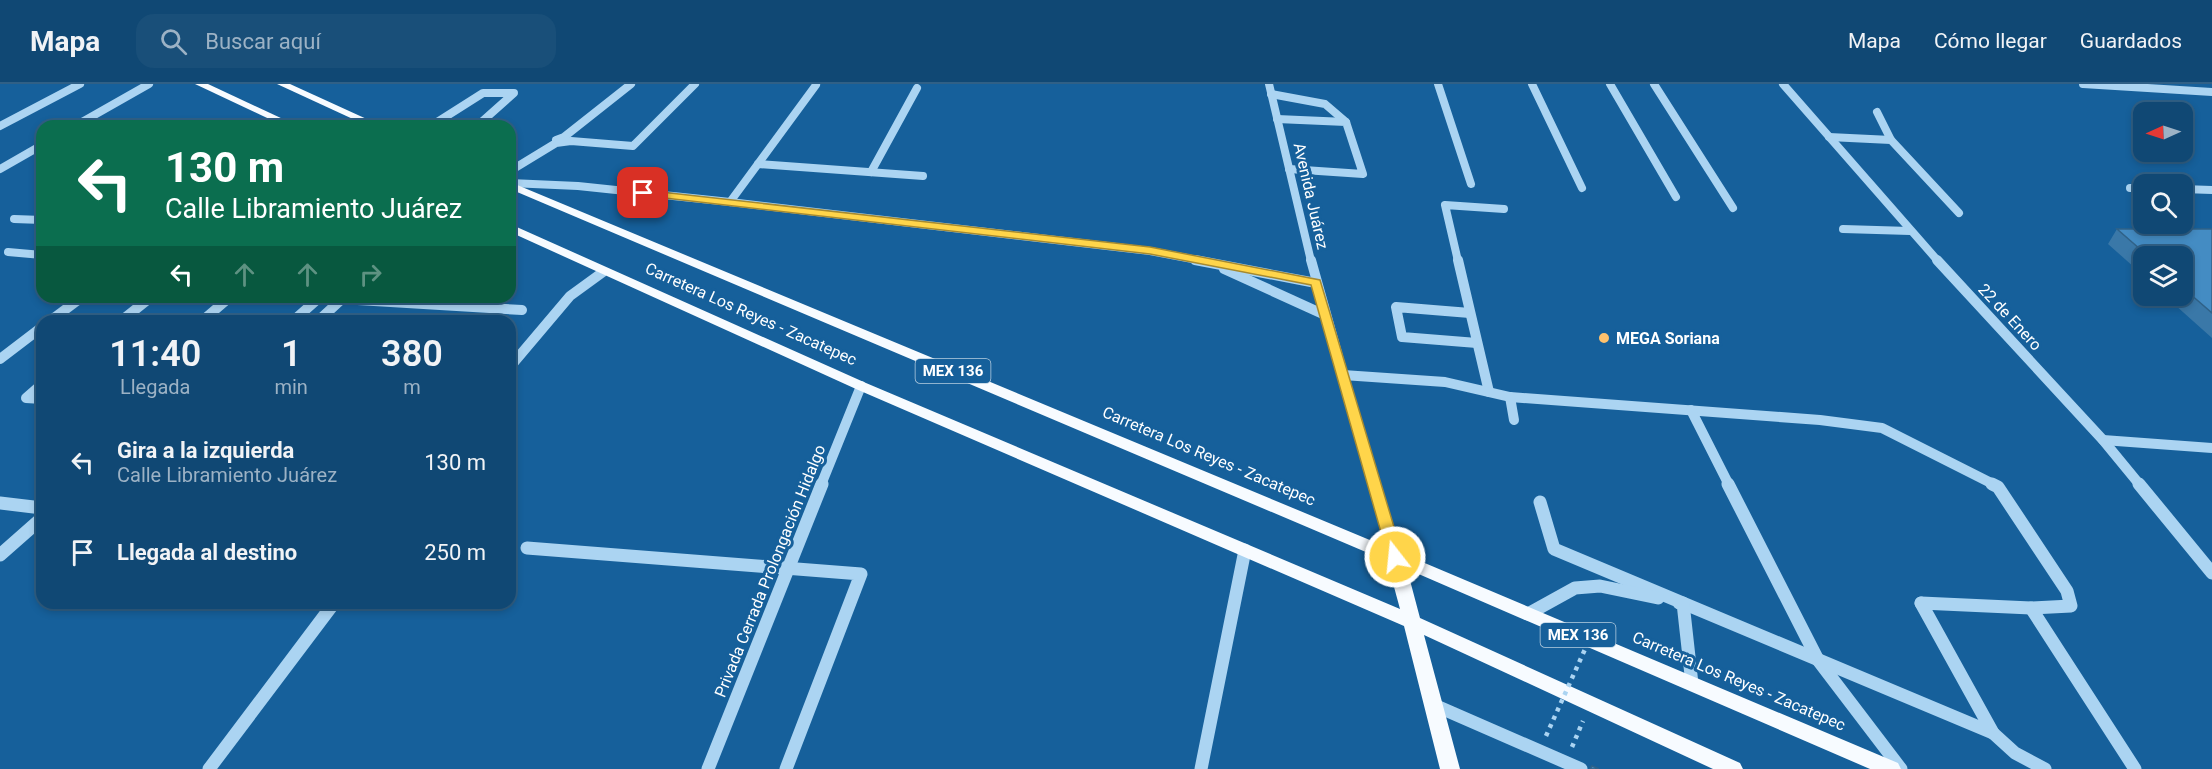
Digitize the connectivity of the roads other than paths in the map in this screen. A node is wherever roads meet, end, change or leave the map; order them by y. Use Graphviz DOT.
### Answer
graph roads {
  1 [pos="80,84"];
  2 [pos="149,84"];
  3 [pos="200,84"];
  4 [pos="282,84"];
  5 [pos="631,84"];
  6 [pos="695,84"];
  7 [pos="1438,84"];
  8 [pos="1532,84"];
  9 [pos="1610,84"];
  10 [pos="1654,84"];
  11 [pos="1784,84"];
  12 [pos="2083,84"];
  13 [pos="816,85"];
  14 [pos="917,88"];
  15 [pos="1270,89"];
  16 [pos="2212,92"];
  17 [pos="1877,112"];
  18 [pos="1277,119"];
  19 [pos="86,120"];
  20 [pos="280,120"];
  21 [pos="363,120"];
  22 [pos="440,120"];
  23 [pos="484,120"];
  24 [pos="1346,123"];
  25 [pos="0,126"];
  26 [pos="1829,137"];
  27 [pos="1891,140"];
  28 [pos="36,148"];
  29 [pos="516,159"];
  30 [pos="758,164"];
  31 [pos="516,167"];
  32 [pos="0,169"];
  33 [pos="1289,170"];
  34 [pos="871,172"];
  35 [pos="923,176"];
  36 [pos="516,184"];
  37 [pos="1471,184"];
  38 [pos="516,187"];
  39 [pos="1582,188"];
  40 [pos="2193,189"];
  41 [pos="2212,190"];
  42 [pos="1676,197"];
  43 [pos="730,202"];
  44 [pos="1504,208"];
  45 [pos="1733,208"];
  46 [pos="1959,213"];
  47 [pos="14,219"];
  48 [pos="36,220"];
  49 [pos="1843,229"];
  50 [pos="516,231"];
  51 [pos="1910,231"];
  52 [pos="8,252"];
  53 [pos="36,254"];
  54 [pos="1207,261"];
  55 [pos="603,272"];
  56 [pos="1316,283"];
  57 [pos="74,303"];
  58 [pos="144,303"];
  59 [pos="223,303"];
  60 [pos="313,303"];
  61 [pos="337,303"];
  62 [pos="417,303"];
  63 [pos="522,310"];
  64 [pos="1470,313"];
  65 [pos="58,315"];
  66 [pos="128,315"];
  67 [pos="209,315"];
  68 [pos="300,315"];
  69 [pos="324,315"];
  70 [pos="1325,315"];
  71 [pos="36,332"];
  72 [pos="1477,344"];
  73 [pos="0,360"];
  74 [pos="516,361"];
  75 [pos="1343,375"];
  76 [pos="861,386"];
  77 [pos="36,389"];
  78 [pos="1489,392"];
  79 [pos="1510,397"];
  80 [pos="36,399"];
  81 [pos="1691,410"];
  82 [pos="1514,420"];
  83 [pos="2103,440"];
  84 [pos="2212,448"];
  85 [pos="1540,502"];
  86 [pos="5,504"];
  87 [pos="36,507"];
  88 [pos="0,513"];
  89 [pos="36,523"];
  90 [pos="527,548"];
  91 [pos="1245,550"];
  92 [pos="0,555"];
  93 [pos="1395,557"];
  94 [pos="790,567"];
  95 [pos="2212,573"];
  96 [pos="1683,603"];
  97 [pos="2031,608"];
  98 [pos="330,609"];
  99 [pos="1527,614"];
  100 [pos="1412,622"];
  101 [pos="1818,660"];
  102 [pos="1692,684"];
  103 [pos="1434,705"];
  104 [pos="1993,734"];
  105 [pos="1707,764"];
  106 [pos="210,769"];
  107 [pos="708,769"];
  108 [pos="786,769"];
  109 [pos="1201,769"];
  110 [pos="1450,769"];
  111 [pos="1581,769"];
  112 [pos="1733,769"];
  113 [pos="1891,769"];
  114 [pos="1901,769"];
  115 [pos="2046,769"];
  116 [pos="2135,769"];
  1 -- 25 [label="street"];
  2 -- 19 [label="street"];
  3 -- 20 [label="main road"];
  4 -- 21 [label="main road"];
  5 -- 29 [label="street"];
  6 -- 31 [label="street"];
  7 -- 37 [label="street"];
  8 -- 39 [label="street"];
  9 -- 42 [label="street"];
  10 -- 45 [label="street"];
  11 -- 26 [label="street, 22 de Enero"];
  12 -- 16 [label="street"];
  13 -- 30 [label="street"];
  14 -- 34 [label="street"];
  15 -- 18 [label="street, Avenida Juárez"];
  15 -- 24 [label="street"];
  17 -- 27 [label="street"];
  18 -- 24 [label="street"];
  18 -- 33 [label="street, Avenida Juárez"];
  22 -- 23 [label="street"];
  24 -- 33 [label="street"];
  26 -- 27 [label="street"];
  26 -- 51 [label="street, 22 de Enero"];
  27 -- 46 [label="street"];
  28 -- 32 [label="street"];
  30 -- 34 [label="street"];
  30 -- 43 [label="street"];
  33 -- 56 [label="street, Avenida Juárez"];
  34 -- 35 [label="street"];
  36 -- 43 [label="street"];
  38 -- 93 [label="main road, Carretera Los Reyes - Zacatepec / MEX 136"];
  40 -- 41 [label="street"];
  43 -- 54 [label="street"];
  44 -- 64 [label="street"];
  47 -- 48 [label="street"];
  49 -- 51 [label="street"];
  50 -- 55 [label="main road, Carretera Los Reyes - Zacatepec / MEX 136"];
  51 -- 83 [label="street, 22 de Enero"];
  52 -- 53 [label="street"];
  54 -- 56 [label="street"];
  54 -- 70 [label="street"];
  55 -- 74 [label="street"];
  55 -- 76 [label="main road, Carretera Los Reyes - Zacatepec / MEX 136"];
  56 -- 70 [label="street, Avenida Juárez"];
  57 -- 65 [label="street"];
  58 -- 66 [label="street"];
  59 -- 67 [label="street"];
  60 -- 68 [label="street"];
  61 -- 69 [label="street"];
  62 -- 63 [label="street"];
  64 -- 72 [label="street"];
  64 -- 72 [label="street"];
  70 -- 75 [label="street, Avenida Juárez"];
  71 -- 73 [label="street"];
  72 -- 78 [label="street"];
  75 -- 78 [label="street"];
  75 -- 93 [label="street, Avenida Juárez"];
  76 -- 91 [label="main road, Carretera Los Reyes - Zacatepec / MEX 136"];
  76 -- 94 [label="street, Privada Cerrada Prolongación Hidalgo"];
  77 -- 80 [label="street"];
  78 -- 79 [label="street"];
  79 -- 81 [label="street"];
  79 -- 82 [label="street"];
  81 -- 97 [label="street"];
  81 -- 101 [label="street"];
  83 -- 84 [label="street"];
  83 -- 95 [label="street, 22 de Enero"];
  85 -- 96 [label="street"];
  86 -- 87 [label="street"];
  86 -- 88 [label="street"];
  89 -- 92 [label="street"];
  90 -- 94 [label="street"];
  91 -- 100 [label="main road, Carretera Los Reyes - Zacatepec / MEX 136"];
  91 -- 109 [label="street"];
  93 -- 99 [label="main road, Carretera Los Reyes - Zacatepec / MEX 136"];
  93 -- 100 [label="main road"];
  94 -- 107 [label="street, Privada Cerrada Prolongación Hidalgo"];
  94 -- 108 [label="street"];
  96 -- 99 [label="street"];
  96 -- 101 [label="street"];
  96 -- 102 [label="street"];
  97 -- 104 [label="street"];
  97 -- 116 [label="street"];
  98 -- 106 [label="street"];
  99 -- 102 [label="main road, Carretera Los Reyes - Zacatepec / MEX 136"];
  100 -- 103 [label="main road"];
  100 -- 105 [label="main road, Carretera Los Reyes - Zacatepec / MEX 136"];
  101 -- 104 [label="street"];
  101 -- 114 [label="street"];
  102 -- 113 [label="main road, Carretera Los Reyes - Zacatepec / MEX 136"];
  103 -- 110 [label="main road"];
  103 -- 111 [label="street"];
  104 -- 115 [label="street"];
  105 -- 112 [label="main road, Carretera Los Reyes - Zacatepec / MEX 136"];
}
